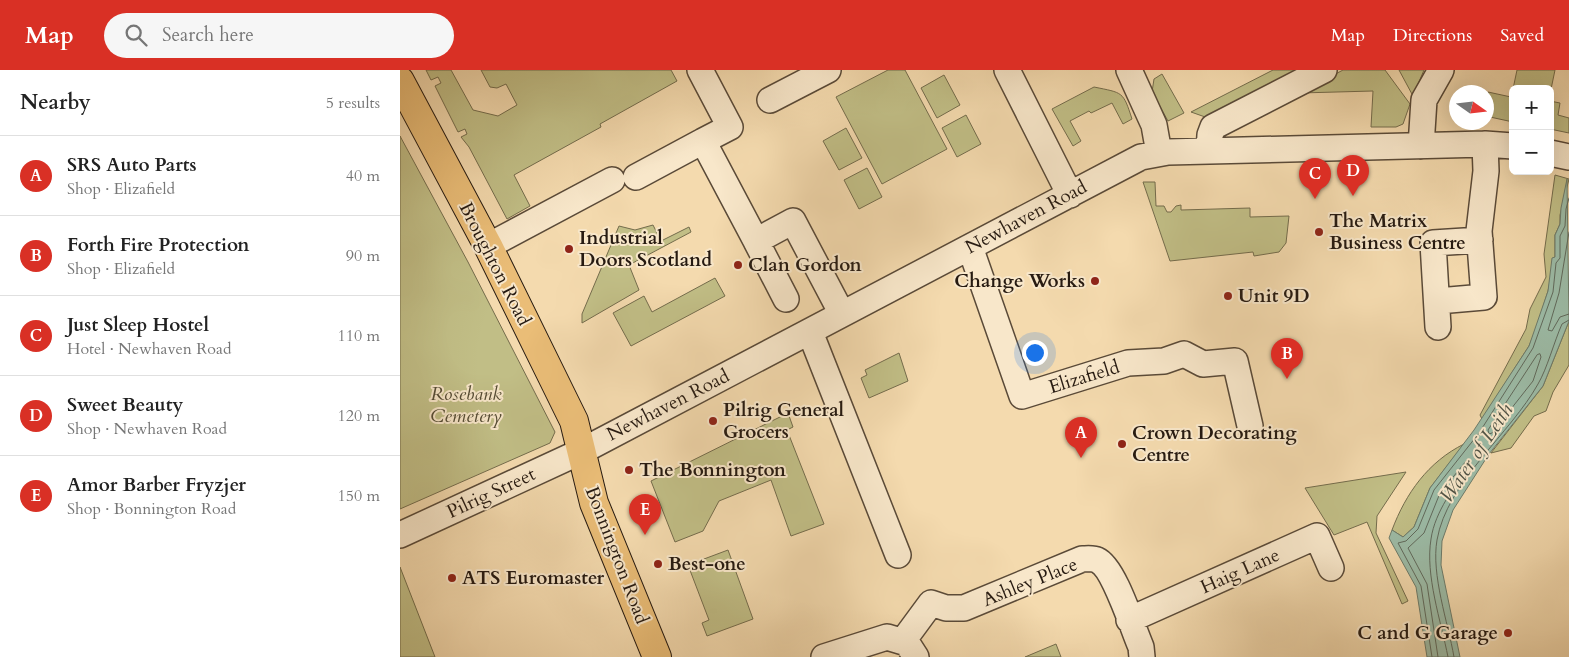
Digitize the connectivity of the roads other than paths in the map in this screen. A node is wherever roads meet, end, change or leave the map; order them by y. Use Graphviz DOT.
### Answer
graph roads {
  1 [pos="700,70"];
  2 [pos="828,70"];
  3 [pos="1007,70"];
  4 [pos="1129,70"];
  5 [pos="1324,70"];
  6 [pos="1441,70"];
  7 [pos="400,80"];
  8 [pos="770,100"];
  9 [pos="703,141"];
  10 [pos="1485,144"];
  11 [pos="1422,146"];
  12 [pos="1509,146"];
  13 [pos="1209,151"];
  14 [pos="1160,153"];
  15 [pos="1554,154"];
  16 [pos="1569,157"];
  17 [pos="636,177"];
  18 [pos="612,180"];
  19 [pos="1070,195"];
  20 [pos="1480,240"];
  21 [pos="756,241"];
  22 [pos="488,246"];
  23 [pos="970,247"];
  24 [pos="786,299"];
  25 [pos="1438,301"];
  26 [pos="842,314"];
  27 [pos="1438,327"];
  28 [pos="810,332"];
  29 [pos="1250,426"];
  30 [pos="582,451"];
  31 [pos="400,534"];
  32 [pos="898,555"];
  33 [pos="1331,568"];
  34 [pos="1129,620"];
  35 [pos="910,649"];
  36 [pos="657,657"];
  37 [pos="824,657"];
  38 [pos="1142,657"];
  1 -- 9 [label="street"];
  2 -- 8 [label="street"];
  3 -- 19 [label="street"];
  4 -- 14 [label="street"];
  5 -- 13 [label="street"];
  6 -- 11 [label="street"];
  7 -- 22 [label="main road, Broughton Road"];
  9 -- 17 [label="street"];
  9 -- 21 [label="street"];
  10 -- 11 [label="street, Newhaven Road"];
  10 -- 12 [label="street, Newhaven Road"];
  10 -- 20 [label="street"];
  11 -- 13 [label="street, Newhaven Road"];
  13 -- 14 [label="street, Newhaven Road"];
  14 -- 19 [label="street, Newhaven Road"];
  15 -- 16 [label="street"];
  18 -- 22 [label="street"];
  19 -- 23 [label="street, Newhaven Road"];
  20 -- 25 [label="street"];
  20 -- 25 [label="street"];
  21 -- 24 [label="street"];
  21 -- 26 [label="street"];
  22 -- 30 [label="main road, Broughton Road"];
  23 -- 26 [label="street, Newhaven Road"];
  23 -- 29 [label="street, Elizafield"];
  25 -- 27 [label="street"];
  26 -- 28 [label="street, Newhaven Road"];
  28 -- 30 [label="street, Newhaven Road"];
  28 -- 32 [label="street"];
  30 -- 31 [label="street, Pilrig Street"];
  30 -- 36 [label="main road, Bonnington Road"];
  33 -- 34 [label="street, Haig Lane"];
  34 -- 35 [label="street, Ashley Place"];
  34 -- 38 [label="street, Ashley Place"];
  35 -- 37 [label="street"];
}
